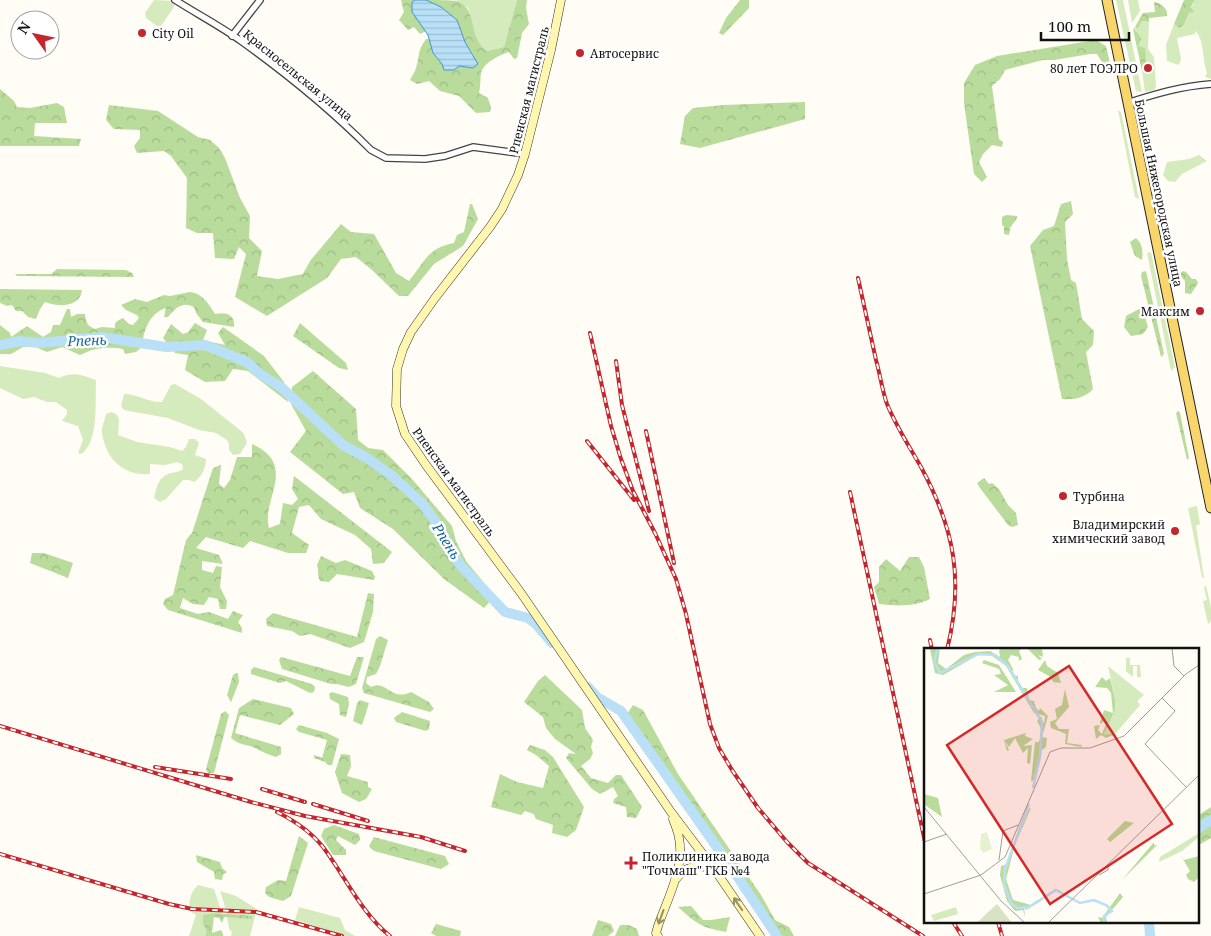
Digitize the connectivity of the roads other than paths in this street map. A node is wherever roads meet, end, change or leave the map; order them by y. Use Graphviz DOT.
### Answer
graph roads {
  1 [pos="175,0"];
  2 [pos="260,0"];
  3 [pos="561,0"];
  4 [pos="1107,0"];
  5 [pos="232,36"];
  6 [pos="1211,84"];
  7 [pos="1127,103"];
  8 [pos="525,154"];
  9 [pos="1209,490"];
  10 [pos="1211,508"];
  11 [pos="671,812"];
  12 [pos="716,873"];
  13 [pos="674,882"];
  14 [pos="656,935"];
  15 [pos="760,936"];
  1 -- 5 [label="street, Красносельская улица"];
  2 -- 5 [label="street"];
  3 -- 8 [label="main road, Рпенская магистраль"];
  4 -- 7 [label="main road, Большая Нижегородская улица"];
  5 -- 8 [label="street, Красносельская улица"];
  6 -- 7 [label="street"];
  7 -- 9 [label="main road, Большая Нижегородская улица"];
  8 -- 11 [label="main road, Рпенская магистраль"];
  9 -- 10 [label="main road, Большая Нижегородская улица"];
  11 -- 12 [label="main road, Рпенская магистраль"];
  11 -- 13 [label="main road, Рпенская магистраль"];
  12 -- 13 [label="main road"];
  15 -- 12 [label="main road, Рпенская магистраль, one-way"];
  13 -- 14 [label="main road, Рпенская магистраль, one-way"];
}
